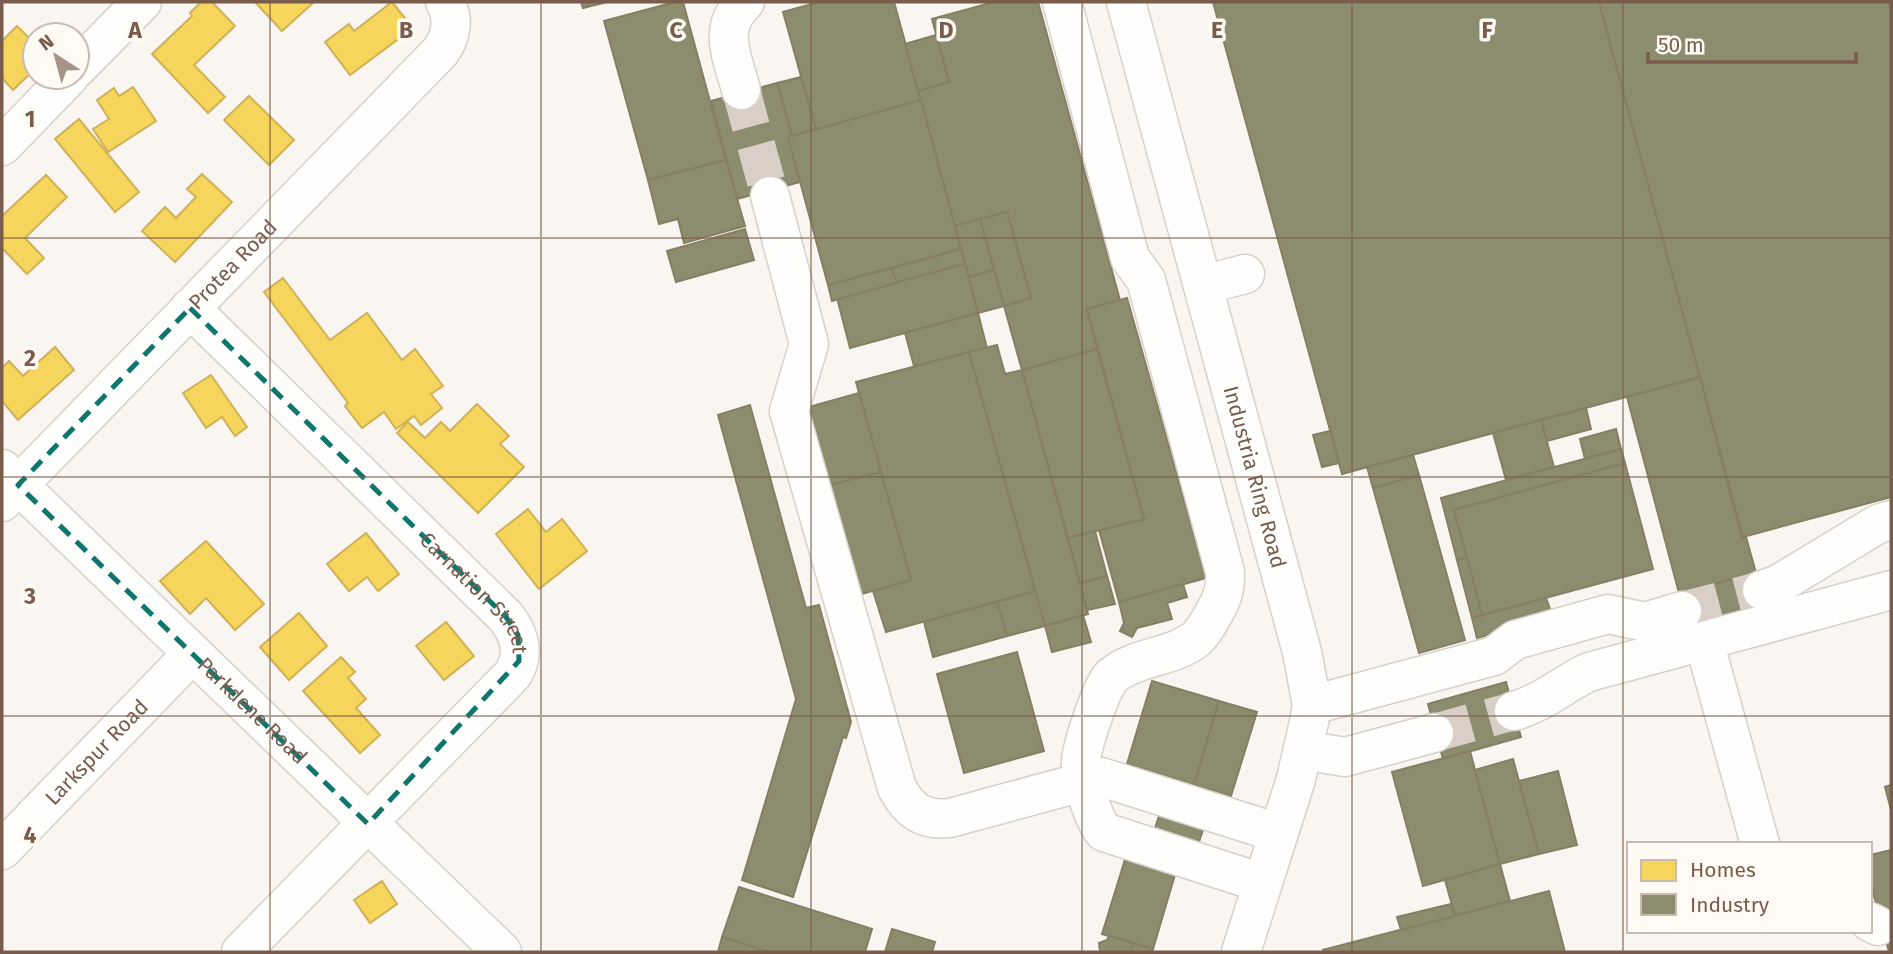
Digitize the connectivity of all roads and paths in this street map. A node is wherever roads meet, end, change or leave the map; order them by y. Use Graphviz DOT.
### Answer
graph roads {
  1 [pos="142,2"];
  2 [pos="745,2"];
  3 [pos="1062,2"];
  4 [pos="1126,2"];
  5 [pos="448,11"];
  6 [pos="91,54"];
  7 [pos="741,90"];
  8 [pos="55,91"];
  9 [pos="2,146"];
  10 [pos="770,196"];
  11 [pos="1245,274"];
  12 [pos="1203,285"];
  13 [pos="190,308"];
  14 [pos="7,485"];
  15 [pos="1891,520"];
  16 [pos="1762,590"];
  17 [pos="1891,590"];
  18 [pos="1693,626"];
  19 [pos="192,654"];
  20 [pos="1312,705"];
  21 [pos="1514,710"];
  22 [pos="1434,733"];
  23 [pos="1303,750"];
  24 [pos="1084,780"];
  25 [pos="368,824"];
  26 [pos="1278,833"];
  27 [pos="1759,842"];
  28 [pos="2,850"];
  29 [pos="1262,883"];
  30 [pos="242,952"];
  31 [pos="502,952"];
  32 [pos="1241,952"];
  1 -- 6 [label="street"];
  2 -- 7 [label="street"];
  3 -- 24 [label="street"];
  4 -- 12 [label="street, Industria Ring Road"];
  5 -- 13 [label="street, Protea Road"];
  8 -- 9 [label="street"];
  10 -- 24 [label="street"];
  11 -- 12 [label="street"];
  12 -- 20 [label="street, Industria Ring Road"];
  13 -- 14 [label="street, Protea Road"];
  13 -- 25 [label="street, Carnation Street"];
  14 -- 19 [label="street, Parkdene Road"];
  15 -- 16 [label="street"];
  17 -- 18 [label="street"];
  18 -- 20 [label="street"];
  18 -- 21 [label="street"];
  18 -- 27 [label="street"];
  19 -- 25 [label="street, Parkdene Road"];
  19 -- 28 [label="street, Larkspur Road"];
  20 -- 23 [label="street, Industria Ring Road"];
  22 -- 23 [label="street"];
  23 -- 26 [label="street, Industria Ring Road"];
  24 -- 26 [label="street"];
  24 -- 29 [label="street"];
  25 -- 30 [label="street, Carnation Street"];
  25 -- 31 [label="street, Parkdene Road"];
  26 -- 29 [label="street, Industria Ring Road"];
  29 -- 32 [label="street, Industria Ring Road"];
}
